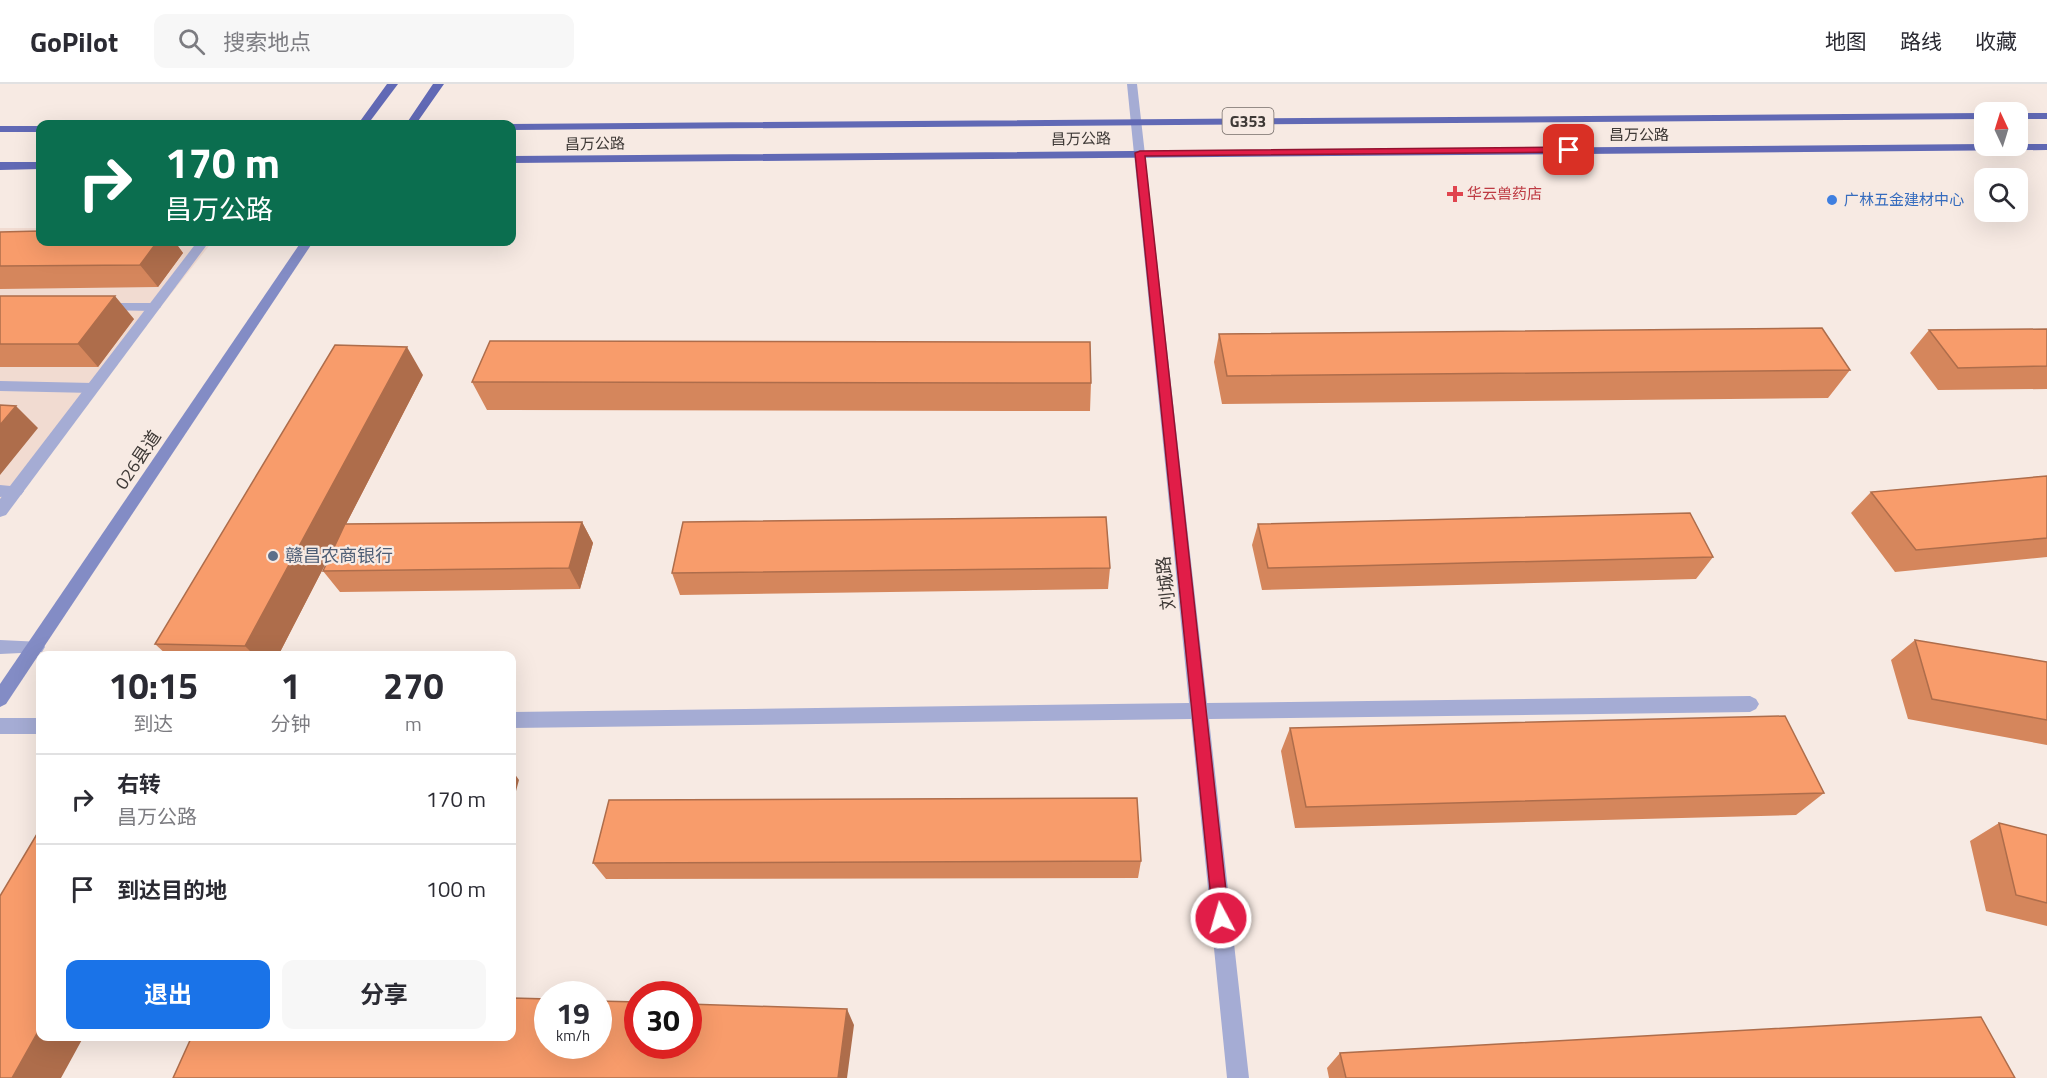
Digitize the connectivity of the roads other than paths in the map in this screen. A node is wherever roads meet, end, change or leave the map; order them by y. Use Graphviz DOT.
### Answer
graph roads {
  1 [pos="393,84"];
  2 [pos="439,84"];
  3 [pos="1132,84"];
  4 [pos="1974,116"];
  5 [pos="2028,116"];
  6 [pos="2047,116"];
  7 [pos="366,120"];
  8 [pos="414,120"];
  9 [pos="1136,121"];
  10 [pos="516,127"];
  11 [pos="0,129"];
  12 [pos="36,129"];
  13 [pos="2047,147"];
  14 [pos="1140,153"];
  15 [pos="516,160"];
  16 [pos="0,166"];
  17 [pos="36,166"];
  18 [pos="200,246"];
  19 [pos="304,246"];
  20 [pos="154,307"];
  21 [pos="94,308"];
  22 [pos="0,386"];
  23 [pos="93,388"];
  24 [pos="8,491"];
  25 [pos="0,512"];
  26 [pos="0,647"];
  27 [pos="36,647"];
  28 [pos="0,699"];
  29 [pos="1750,704"];
  30 [pos="1199,711"];
  31 [pos="516,720"];
  32 [pos="0,726"];
  33 [pos="36,726"];
  34 [pos="1238,1078"];
  1 -- 7 [label="highway"];
  2 -- 8 [label="highway"];
  3 -- 9 [label="street, 刘城路"];
  4 -- 9 [label="highway, 昌万公路 / G353"];
  5 -- 6 [label="highway"];
  9 -- 10 [label="highway, 昌万公路 / G353"];
  9 -- 14 [label="street, 刘城路"];
  11 -- 12 [label="highway"];
  13 -- 14 [label="highway, 昌万公路 / G353"];
  14 -- 15 [label="highway, 昌万公路 / G353"];
  14 -- 30 [label="street, 刘城路"];
  16 -- 17 [label="highway"];
  18 -- 20 [label="street"];
  19 -- 27 [label="main road, 026县道"];
  20 -- 21 [label="street"];
  20 -- 23 [label="street"];
  22 -- 23 [label="street"];
  23 -- 24 [label="street"];
  24 -- 25 [label="street"];
  26 -- 27 [label="street"];
  27 -- 28 [label="main road, 026县道"];
  29 -- 30 [label="street"];
  30 -- 31 [label="street"];
  30 -- 34 [label="street, 刘城路"];
  32 -- 33 [label="street"];
}
